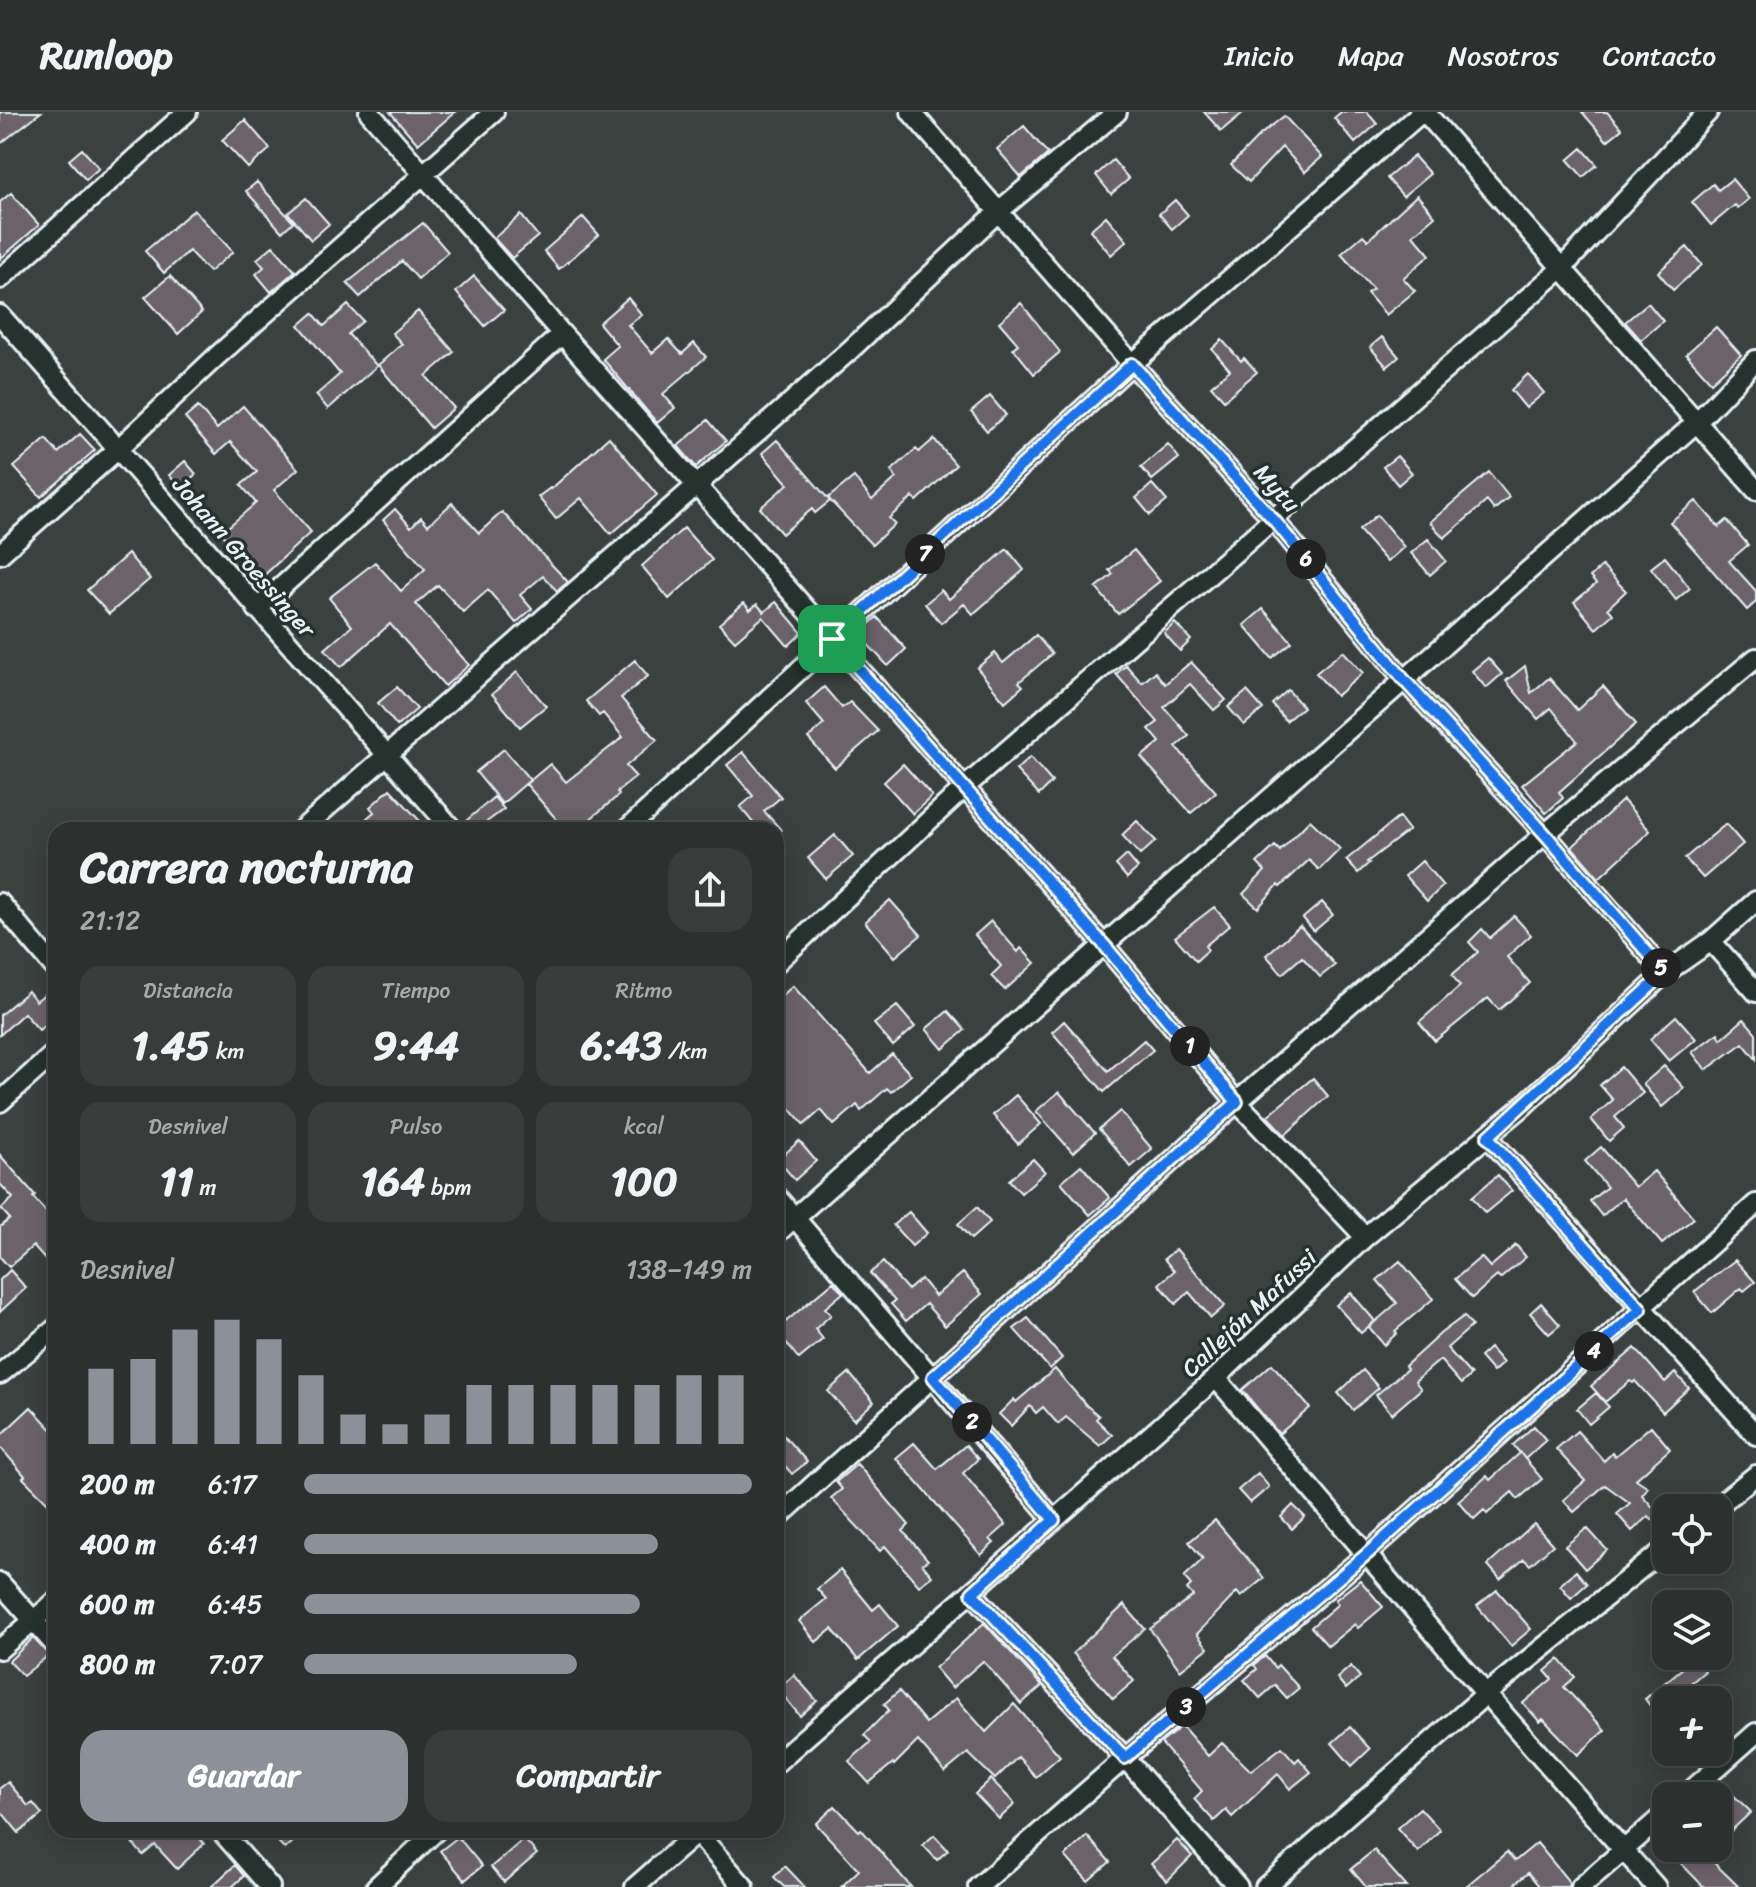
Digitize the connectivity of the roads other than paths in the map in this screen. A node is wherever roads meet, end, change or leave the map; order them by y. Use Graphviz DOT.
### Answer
graph roads {
  1 [pos="187,112"];
  2 [pos="369,112"];
  3 [pos="494,112"];
  4 [pos="911,112"];
  5 [pos="1117,112"];
  6 [pos="1424,112"];
  7 [pos="1708,112"];
  8 [pos="424,174"];
  9 [pos="999,211"];
  10 [pos="1562,268"];
  11 [pos="0,279"];
  12 [pos="0,315"];
  13 [pos="562,334"];
  14 [pos="1756,360"];
  15 [pos="1132,364"];
  16 [pos="1697,422"];
  17 [pos="118,449"];
  18 [pos="697,485"];
  19 [pos="1756,490"];
  20 [pos="1274,520"];
  21 [pos="0,554"];
  22 [pos="257,609"];
  23 [pos="832,639"];
  24 [pos="1756,658"];
  25 [pos="1405,681"];
  26 [pos="386,756"];
  27 [pos="965,787"];
  28 [pos="310,822"];
  29 [pos="446,822"];
  30 [pos="635,822"];
  31 [pos="1545,834"];
  32 [pos="1756,901"];
  33 [pos="0,903"];
  34 [pos="1711,941"];
  35 [pos="1105,946"];
  36 [pos="784,956"];
  37 [pos="48,960"];
  38 [pos="1665,973"];
  39 [pos="1756,992"];
  40 [pos="48,1059"];
  41 [pos="0,1102"];
  42 [pos="1237,1102"];
  43 [pos="1488,1137"];
  44 [pos="1756,1204"];
  45 [pos="784,1205"];
  46 [pos="795,1218"];
  47 [pos="784,1227"];
  48 [pos="1365,1237"];
  49 [pos="1641,1309"];
  50 [pos="48,1335"];
  51 [pos="0,1374"];
  52 [pos="933,1377"];
  53 [pos="1216,1378"];
  54 [pos="1756,1435"];
  55 [pos="1756,1475"];
  56 [pos="1732,1494"];
  57 [pos="784,1512"];
  58 [pos="1054,1520"];
  59 [pos="1367,1554"];
  60 [pos="1652,1559"];
  61 [pos="0,1583"];
  62 [pos="972,1593"];
  63 [pos="48,1608"];
  64 [pos="33,1620"];
  65 [pos="48,1637"];
  66 [pos="0,1649"];
  67 [pos="1486,1694"];
  68 [pos="1756,1733"];
  69 [pos="784,1756"];
  70 [pos="1125,1758"];
  71 [pos="1701,1782"];
  72 [pos="1652,1825"];
  73 [pos="227,1838"];
  74 [pos="428,1838"];
  75 [pos="690,1838"];
  76 [pos="704,1838"];
  77 [pos="1624,1850"];
  78 [pos="270,1887"];
  79 [pos="376,1887"];
  80 [pos="635,1887"];
  81 [pos="744,1887"];
  82 [pos="978,1887"];
  83 [pos="1238,1887"];
  84 [pos="1265,1887"];
  85 [pos="1581,1887"];
  86 [pos="1656,1887"];
  1 -- 11 [label="street"];
  2 -- 8 [label="street"];
  3 -- 8 [label="street"];
  4 -- 9 [label="street, Mytu"];
  5 -- 9 [label="street"];
  6 -- 10 [label="street"];
  6 -- 15 [label="street"];
  7 -- 10 [label="street"];
  8 -- 13 [label="street"];
  8 -- 17 [label="street"];
  9 -- 15 [label="street, Mytu"];
  9 -- 18 [label="street"];
  10 -- 16 [label="street"];
  10 -- 20 [label="street"];
  12 -- 17 [label="street, Johann Groessinger"];
  13 -- 18 [label="street"];
  13 -- 22 [label="street"];
  14 -- 16 [label="street"];
  15 -- 20 [label="street, Mytu"];
  15 -- 23 [label="street"];
  16 -- 19 [label="street"];
  16 -- 25 [label="street"];
  17 -- 21 [label="street"];
  17 -- 22 [label="street, Johann Groessinger"];
  18 -- 23 [label="street"];
  18 -- 26 [label="street"];
  20 -- 25 [label="street, Mytu"];
  20 -- 27 [label="street"];
  22 -- 26 [label="street, Johann Groessinger"];
  23 -- 27 [label="street"];
  23 -- 30 [label="street"];
  24 -- 31 [label="street"];
  25 -- 31 [label="street, Mytu"];
  25 -- 35 [label="street"];
  26 -- 28 [label="street"];
  26 -- 29 [label="street, Johann Groessinger"];
  27 -- 35 [label="street"];
  27 -- 36 [label="street"];
  31 -- 38 [label="street, Mytu"];
  31 -- 42 [label="street"];
  32 -- 34 [label="street, Callejón Mafussi"];
  33 -- 37 [label="street"];
  34 -- 38 [label="street, Callejón Mafussi"];
  34 -- 39 [label="street"];
  35 -- 42 [label="street"];
  35 -- 46 [label="street"];
  38 -- 43 [label="street, Callejón Mafussi"];
  40 -- 41 [label="street"];
  42 -- 48 [label="street"];
  42 -- 52 [label="street"];
  43 -- 48 [label="street, Callejón Mafussi"];
  43 -- 49 [label="street"];
  44 -- 49 [label="street"];
  45 -- 46 [label="street"];
  46 -- 47 [label="street"];
  46 -- 52 [label="street"];
  48 -- 53 [label="street, Callejón Mafussi"];
  49 -- 54 [label="street"];
  49 -- 59 [label="street"];
  50 -- 51 [label="street"];
  52 -- 57 [label="street"];
  52 -- 58 [label="street"];
  53 -- 58 [label="street, Callejón Mafussi"];
  53 -- 59 [label="street"];
  55 -- 56 [label="street"];
  58 -- 62 [label="street, Callejón Mafussi"];
  59 -- 67 [label="street"];
  59 -- 70 [label="street"];
  60 -- 67 [label="street"];
  61 -- 64 [label="street"];
  62 -- 69 [label="street, Callejón Mafussi"];
  62 -- 70 [label="street"];
  63 -- 64 [label="street"];
  64 -- 65 [label="street"];
  64 -- 66 [label="street"];
  67 -- 77 [label="street"];
  67 -- 84 [label="street"];
  68 -- 71 [label="street"];
  70 -- 82 [label="street"];
  70 -- 83 [label="street"];
  72 -- 77 [label="street"];
  73 -- 78 [label="street"];
  74 -- 79 [label="street"];
  75 -- 80 [label="street"];
  76 -- 81 [label="street"];
  77 -- 85 [label="street"];
  77 -- 86 [label="street"];
}
